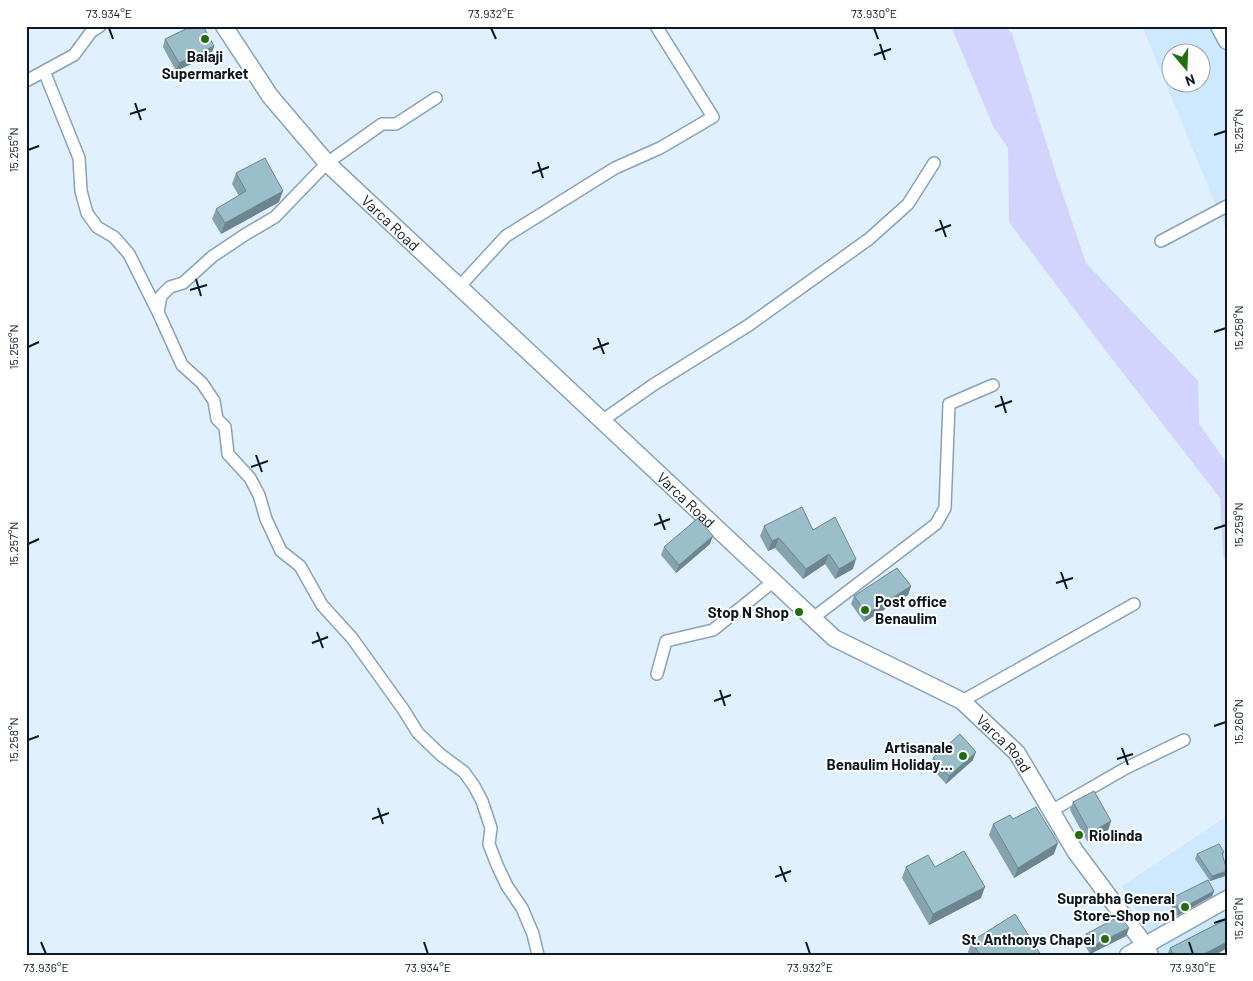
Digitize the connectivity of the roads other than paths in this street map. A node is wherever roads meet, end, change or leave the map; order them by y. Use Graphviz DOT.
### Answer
graph roads {
  1 [pos="100,26"];
  2 [pos="656,26"];
  3 [pos="1219,26"];
  4 [pos="230,28"];
  5 [pos="1227,41"];
  6 [pos="44,71"];
  7 [pos="26,81"];
  8 [pos="436,98"];
  9 [pos="328,162"];
  10 [pos="934,163"];
  11 [pos="1227,206"];
  12 [pos="1161,241"];
  13 [pos="460,286"];
  14 [pos="158,312"];
  15 [pos="993,384"];
  16 [pos="602,420"];
  17 [pos="774,581"];
  18 [pos="1134,604"];
  19 [pos="814,618"];
  20 [pos="657,674"];
  21 [pos="962,701"];
  22 [pos="1184,740"];
  23 [pos="1051,811"];
  24 [pos="1227,899"];
  25 [pos="1148,950"];
  26 [pos="538,955"];
  27 [pos="1128,955"];
  1 -- 6 [label="street"];
  2 -- 13 [label="street"];
  3 -- 5 [label="main road"];
  4 -- 9 [label="main road, Varca Road"];
  6 -- 7 [label="street"];
  6 -- 14 [label="street"];
  8 -- 9 [label="street"];
  9 -- 13 [label="main road, Varca Road"];
  9 -- 14 [label="street"];
  10 -- 16 [label="street"];
  11 -- 12 [label="street"];
  13 -- 16 [label="main road, Varca Road"];
  14 -- 26 [label="street"];
  15 -- 19 [label="street"];
  16 -- 17 [label="main road, Varca Road"];
  17 -- 19 [label="main road, Varca Road"];
  17 -- 20 [label="street"];
  18 -- 21 [label="street"];
  19 -- 21 [label="main road, Varca Road"];
  21 -- 23 [label="main road, Varca Road"];
  22 -- 23 [label="street"];
  23 -- 25 [label="main road, Varca Road"];
  24 -- 25 [label="main road"];
  25 -- 27 [label="main road"];
}
